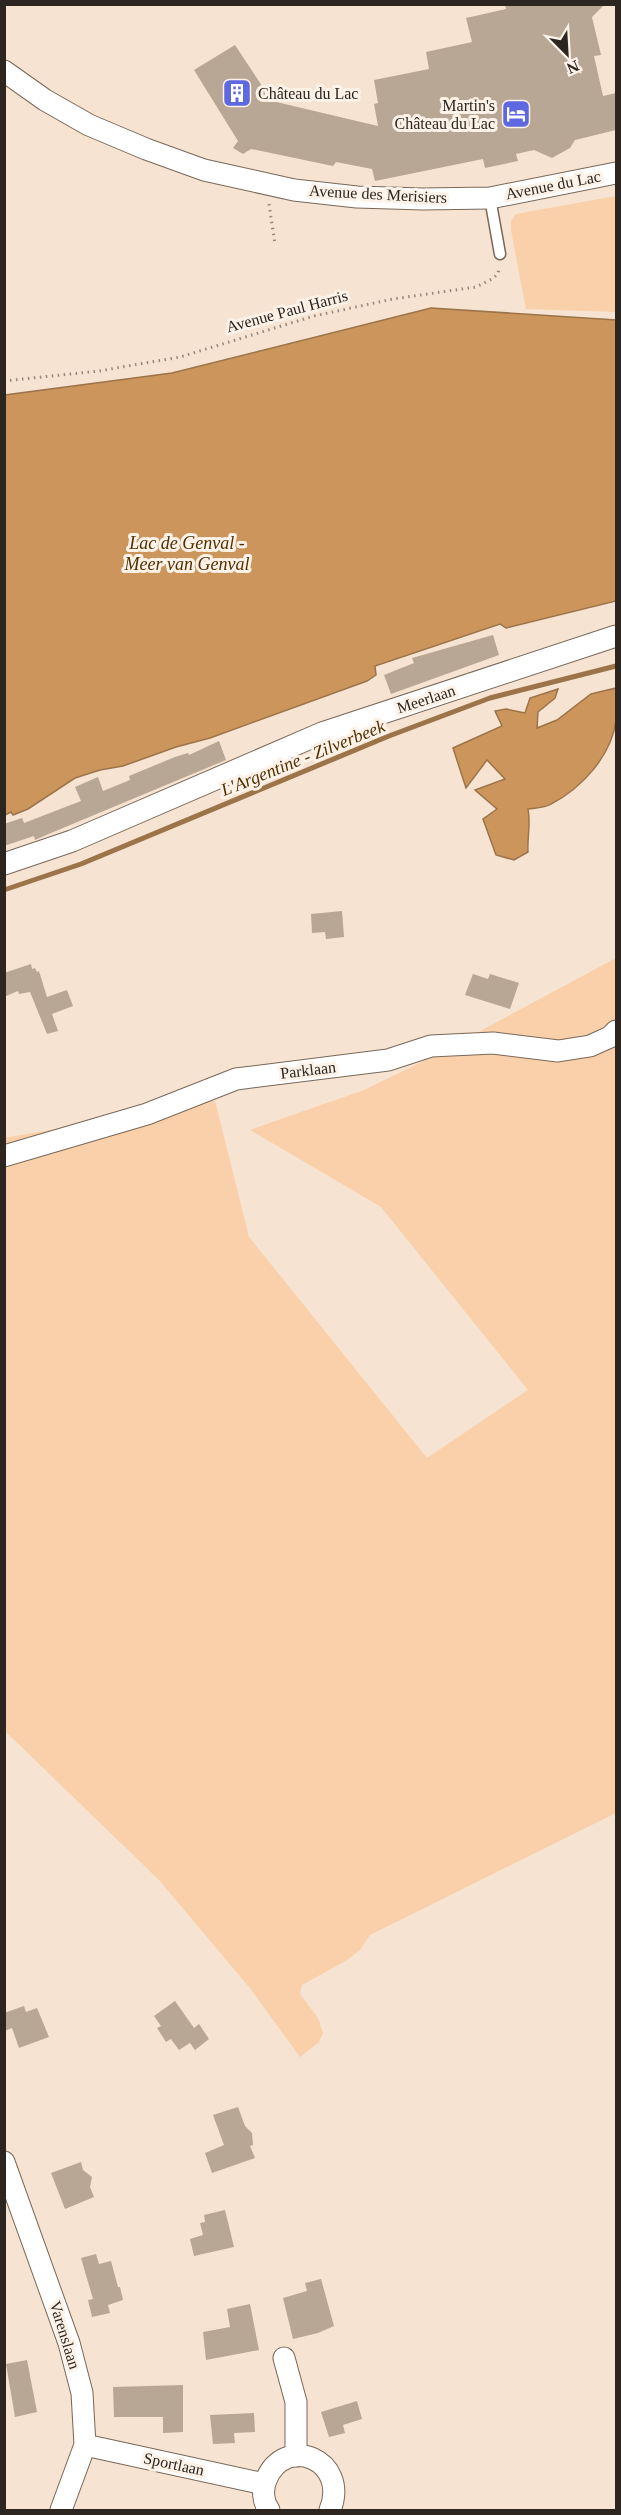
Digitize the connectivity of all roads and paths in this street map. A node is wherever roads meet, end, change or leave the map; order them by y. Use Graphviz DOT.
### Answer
graph roads {
  1 [pos="4,71"];
  2 [pos="616,172"];
  3 [pos="266,184"];
  4 [pos="490,198"];
  5 [pos="274,244"];
  6 [pos="500,254"];
  7 [pos="4,381"];
  8 [pos="616,636"];
  9 [pos="4,864"];
  10 [pos="616,1031"];
  11 [pos="4,1156"];
  12 [pos="4,2162"];
  13 [pos="284,2358"];
  14 [pos="85,2445"];
  15 [pos="296,2456"];
  16 [pos="264,2484"];
  17 [pos="61,2511"];
  18 [pos="269,2511"];
  19 [pos="330,2511"];
  1 -- 3 [label="street, Avenue des Merisiers"];
  2 -- 4 [label="street, Avenue du Lac"];
  3 -- 4 [label="street, Avenue des Merisiers"];
  3 -- 5 [label="path"];
  4 -- 6 [label="lane"];
  6 -- 7 [label="path, Avenue Paul Harris"];
  8 -- 9 [label="street, Meerlaan"];
  10 -- 11 [label="street, Parklaan"];
  12 -- 14 [label="street, Varenslaan"];
  13 -- 15 [label="street"];
  14 -- 16 [label="street, Sportlaan"];
  14 -- 17 [label="street, Varenslaan"];
  15 -- 16 [label="street"];
  15 -- 19 [label="street"];
  16 -- 18 [label="street"];
}
